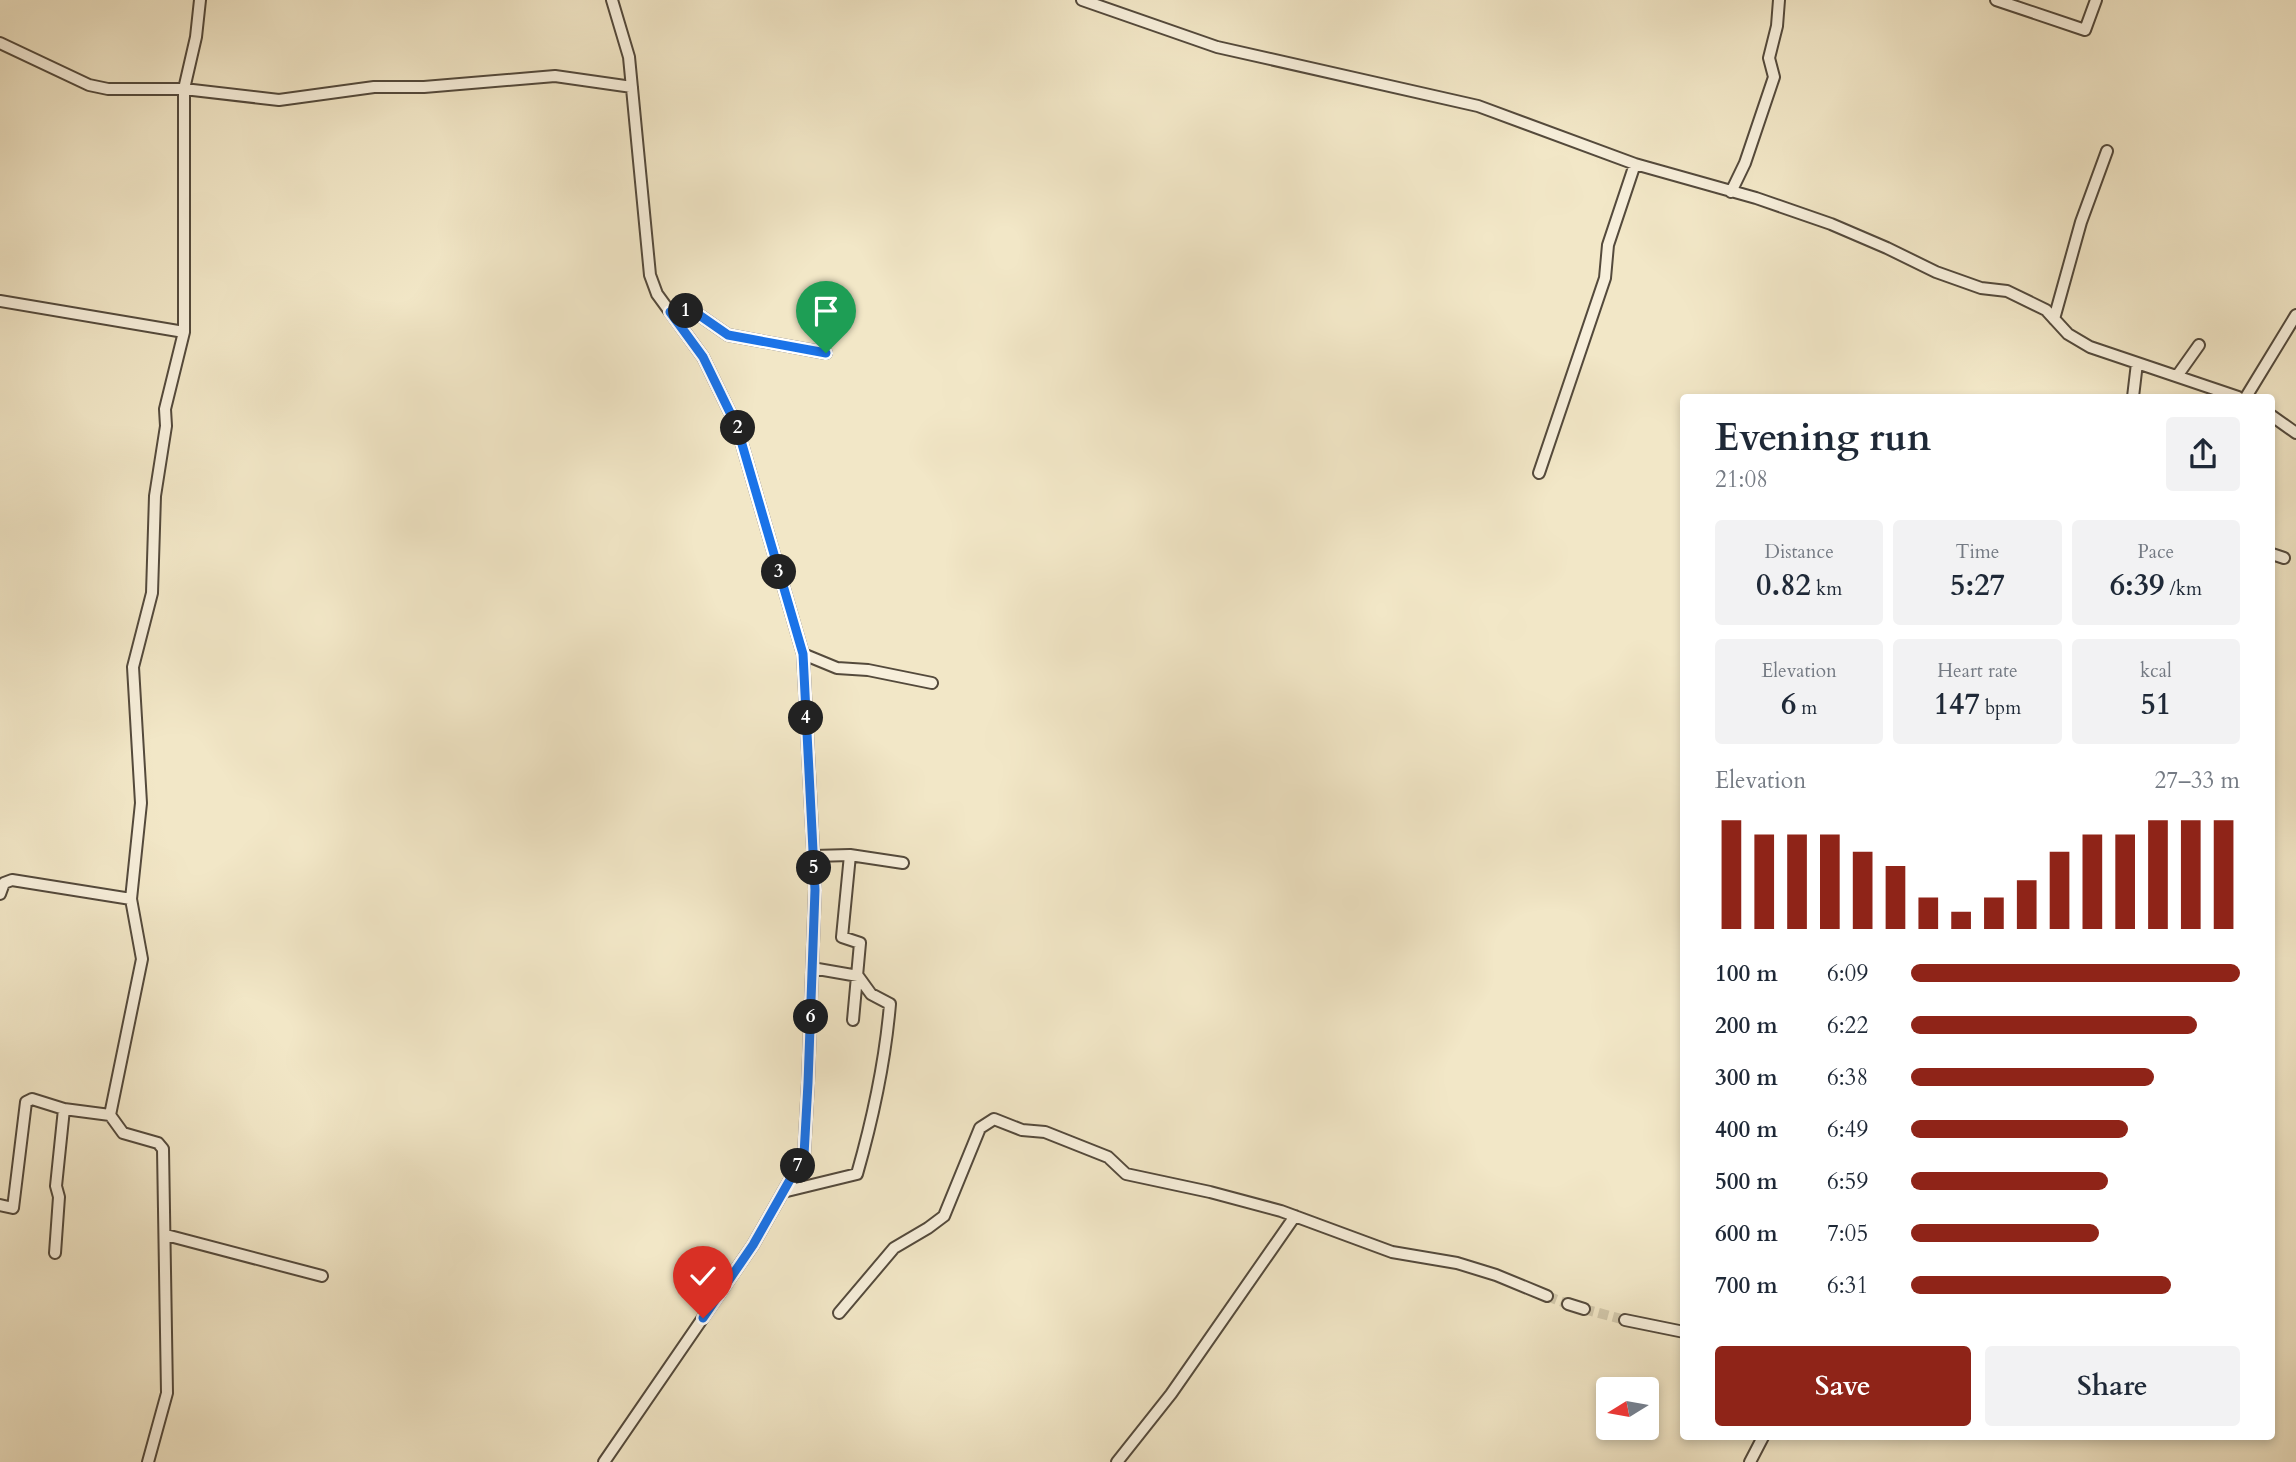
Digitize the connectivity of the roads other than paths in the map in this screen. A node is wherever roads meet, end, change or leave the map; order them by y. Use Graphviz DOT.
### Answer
graph roads {
  1 [pos="200,0"];
  2 [pos="612,0"];
  3 [pos="1082,0"];
  4 [pos="1779,0"];
  5 [pos="1996,0"];
  6 [pos="2096,0"];
  7 [pos="0,43"];
  8 [pos="632,87"];
  9 [pos="184,89"];
  10 [pos="2107,151"];
  11 [pos="1635,164"];
  12 [pos="1731,192"];
  13 [pos="0,301"];
  14 [pos="670,312"];
  15 [pos="2296,315"];
  16 [pos="2054,318"];
  17 [pos="184,332"];
  18 [pos="2199,345"];
  19 [pos="826,353"];
  20 [pos="2137,363"];
  21 [pos="2177,376"];
  22 [pos="2133,394"];
  23 [pos="2229,394"];
  24 [pos="2248,394"];
  25 [pos="2275,418"];
  26 [pos="2296,433"];
  27 [pos="1539,473"];
  28 [pos="2275,555"];
  29 [pos="2284,558"];
  30 [pos="803,654"];
  31 [pos="932,683"];
  32 [pos="850,855"];
  33 [pos="814,856"];
  34 [pos="903,863"];
  35 [pos="0,894"];
  36 [pos="131,899"];
  37 [pos="812,968"];
  38 [pos="859,976"];
  39 [pos="853,1020"];
  40 [pos="64,1109"];
  41 [pos="110,1115"];
  42 [pos="783,1192"];
  43 [pos="0,1205"];
  44 [pos="1295,1216"];
  45 [pos="166,1235"];
  46 [pos="55,1253"];
  47 [pos="322,1276"];
  48 [pos="1547,1296"];
  49 [pos="1568,1304"];
  50 [pos="1584,1309"];
  51 [pos="839,1313"];
  52 [pos="1625,1320"];
  53 [pos="1680,1331"];
  54 [pos="1761,1440"];
  55 [pos="148,1462"];
  56 [pos="604,1462"];
  57 [pos="1117,1462"];
  58 [pos="1749,1462"];
  1 -- 9 [label="street"];
  2 -- 8 [label="street"];
  3 -- 11 [label="street"];
  4 -- 12 [label="street"];
  5 -- 6 [label="street"];
  7 -- 9 [label="street"];
  8 -- 9 [label="street"];
  8 -- 14 [label="street"];
  9 -- 17 [label="street"];
  10 -- 16 [label="street"];
  11 -- 12 [label="street"];
  11 -- 27 [label="street"];
  12 -- 16 [label="street"];
  13 -- 17 [label="street"];
  14 -- 19 [label="street"];
  14 -- 30 [label="street"];
  15 -- 24 [label="street"];
  16 -- 20 [label="street"];
  17 -- 36 [label="street"];
  18 -- 21 [label="street"];
  20 -- 21 [label="street"];
  20 -- 22 [label="street"];
  21 -- 23 [label="street"];
  25 -- 26 [label="street"];
  28 -- 29 [label="street"];
  30 -- 31 [label="street"];
  30 -- 33 [label="street"];
  32 -- 33 [label="street"];
  32 -- 34 [label="street"];
  32 -- 38 [label="street"];
  33 -- 37 [label="street"];
  35 -- 36 [label="street"];
  36 -- 41 [label="street"];
  37 -- 38 [label="street"];
  37 -- 42 [label="street"];
  38 -- 39 [label="street"];
  38 -- 42 [label="street"];
  40 -- 41 [label="street"];
  40 -- 43 [label="street"];
  40 -- 46 [label="street"];
  41 -- 45 [label="street"];
  42 -- 56 [label="street"];
  44 -- 48 [label="street"];
  44 -- 51 [label="street"];
  44 -- 57 [label="street"];
  45 -- 47 [label="street"];
  45 -- 55 [label="street"];
  49 -- 50 [label="street"];
  52 -- 53 [label="street"];
  54 -- 58 [label="street"];
}
